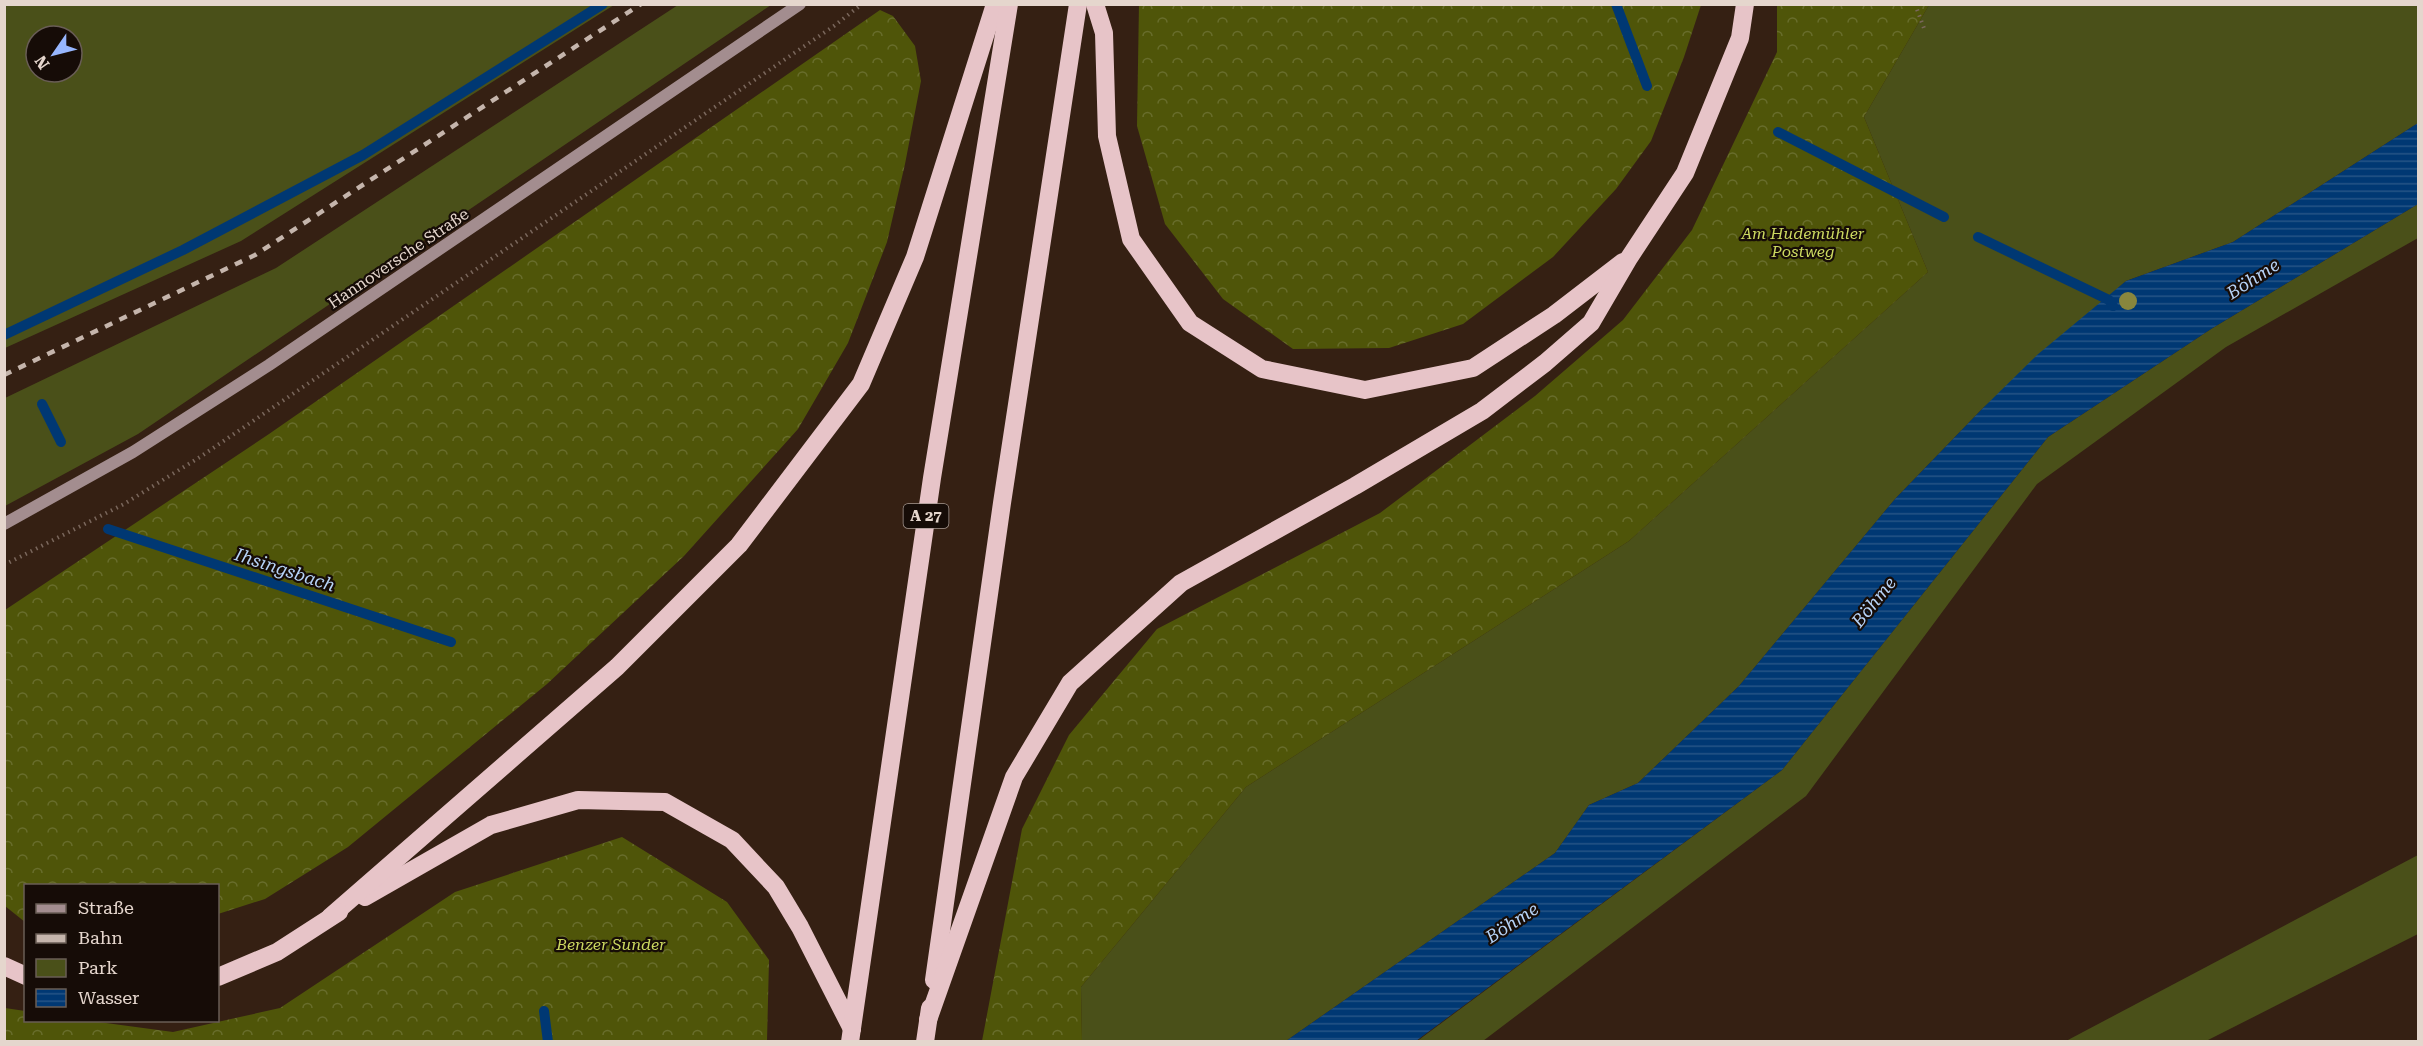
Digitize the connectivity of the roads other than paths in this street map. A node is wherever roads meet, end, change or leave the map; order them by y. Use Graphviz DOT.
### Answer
graph roads {
  1 [pos="800,4"];
  2 [pos="995,4"];
  3 [pos="1009,4"];
  4 [pos="1078,4"];
  5 [pos="1095,4"];
  6 [pos="1745,4"];
  7 [pos="1629,258"];
  8 [pos="4,524"];
  9 [pos="330,917"];
  10 [pos="4,966"];
  11 [pos="24,975"];
  12 [pos="219,977"];
  13 [pos="928,1020"];
  14 [pos="851,1035"];
  15 [pos="925,1041"];
  1 -- 8 [label="main road, Hannoversche Straße"];
  2 -- 9 [label="highway"];
  3 -- 14 [label="highway, A 27"];
  4 -- 13 [label="highway"];
  5 -- 7 [label="highway"];
  6 -- 7 [label="highway"];
  7 -- 13 [label="highway"];
  9 -- 12 [label="highway"];
  9 -- 14 [label="highway"];
  10 -- 11 [label="highway"];
  13 -- 15 [label="highway"];
}
